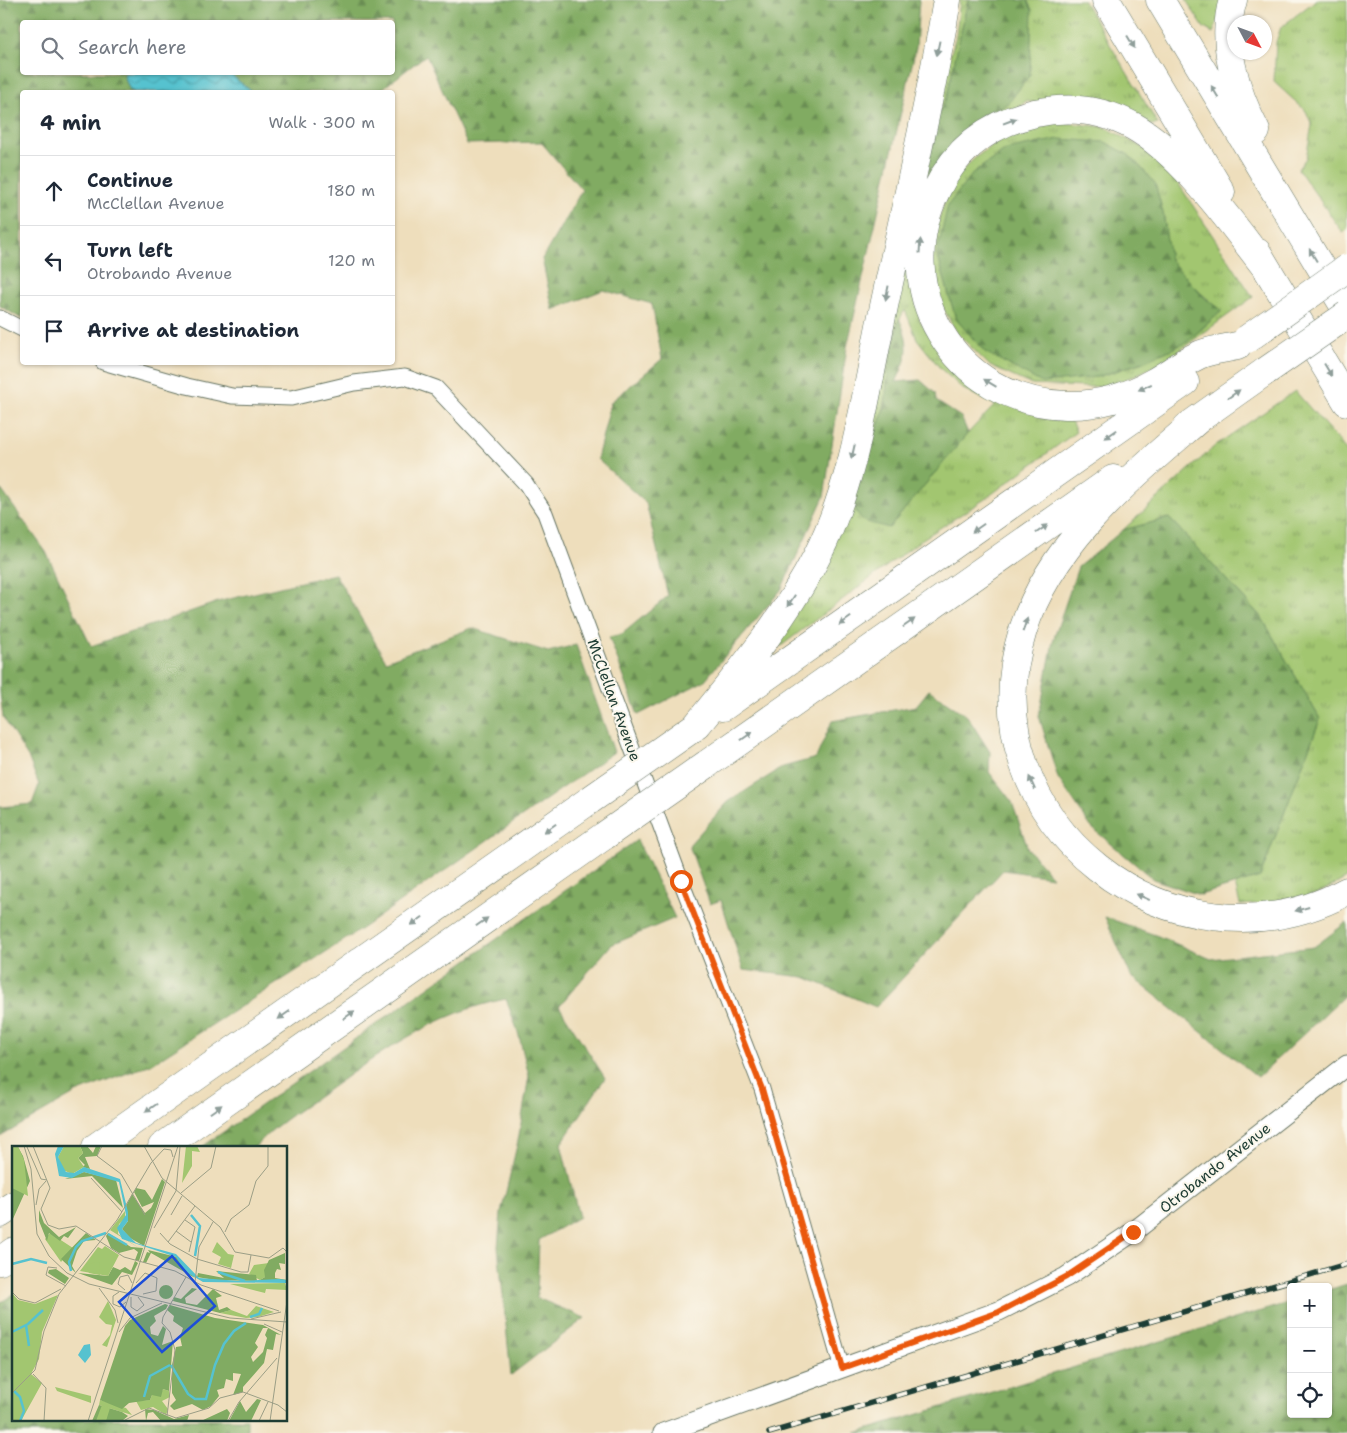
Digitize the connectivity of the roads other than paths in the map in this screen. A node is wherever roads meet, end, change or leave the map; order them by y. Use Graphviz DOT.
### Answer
graph roads {
  1 [pos="947,0"];
  2 [pos="1106,0"];
  3 [pos="1160,0"];
  4 [pos="1234,0"];
  5 [pos="1276,194"];
  6 [pos="1347,268"];
  7 [pos="1267,269"];
  8 [pos="1347,313"];
  9 [pos="0,318"];
  10 [pos="20,328"];
  11 [pos="1242,342"];
  12 [pos="114,365"];
  13 [pos="1347,402"];
  14 [pos="1201,417"];
  15 [pos="695,726"];
  16 [pos="1347,890"];
  17 [pos="1347,1065"];
  18 [pos="97,1146"];
  19 [pos="163,1146"];
  20 [pos="12,1206"];
  21 [pos="0,1214"];
  22 [pos="12,1252"];
  23 [pos="0,1261"];
  24 [pos="842,1368"];
  25 [pos="663,1433"];
  1 -- 15 [label="highway, one-way"];
  2 -- 7 [label="highway, one-way"];
  5 -- 3 [label="highway, one-way"];
  4 -- 5 [label="highway"];
  8 -- 5 [label="highway, one-way"];
  6 -- 11 [label="highway, bridge"];
  11 -- 7 [label="highway, one-way"];
  7 -- 13 [label="highway, one-way"];
  14 -- 8 [label="highway, one-way, bridge"];
  9 -- 10 [label="street"];
  11 -- 15 [label="highway, one-way"];
  12 -- 24 [label="street, McClellan Avenue"];
  16 -- 14 [label="highway, one-way"];
  19 -- 14 [label="highway, one-way, bridge"];
  15 -- 18 [label="highway, one-way, bridge"];
  17 -- 24 [label="street, Otrobando Avenue"];
  20 -- 21 [label="highway"];
  22 -- 23 [label="highway"];
  24 -- 25 [label="street, Otrobando Avenue"];
}
